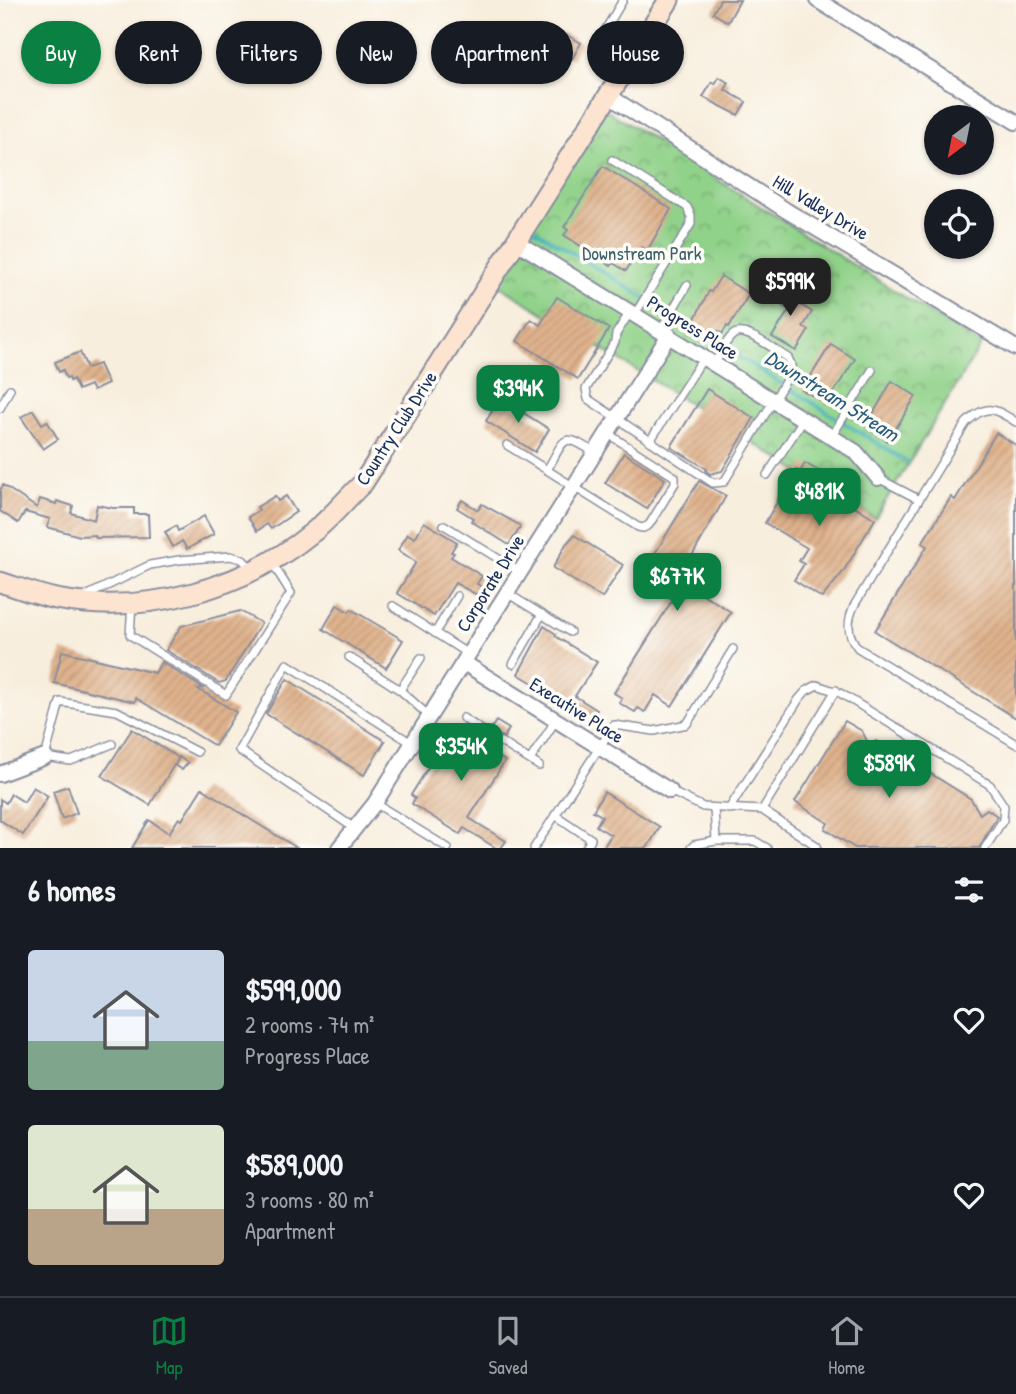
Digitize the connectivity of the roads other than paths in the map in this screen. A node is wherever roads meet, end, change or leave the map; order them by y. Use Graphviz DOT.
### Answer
graph roads {
  1 [pos="623,0"];
  2 [pos="669,0"];
  3 [pos="817,0"];
  4 [pos="610,21"];
  5 [pos="656,21"];
  6 [pos="616,84"];
  7 [pos="609,96"];
  8 [pos="1016,122"];
  9 [pos="612,160"];
  10 [pos="515,241"];
  11 [pos="687,285"];
  12 [pos="633,313"];
  13 [pos="664,332"];
  14 [pos="1016,348"];
  15 [pos="709,360"];
  16 [pos="872,370"];
  17 [pos="10,390"];
  18 [pos="774,401"];
  19 [pos="0,408"];
  20 [pos="617,417"];
  21 [pos="803,419"];
  22 [pos="1016,422"];
  23 [pos="607,433"];
  24 [pos="831,437"];
  25 [pos="650,441"];
  26 [pos="508,446"];
  27 [pos="595,453"];
  28 [pos="547,470"];
  29 [pos="767,475"];
  30 [pos="878,478"];
  31 [pos="573,486"];
  32 [pos="918,499"];
  33 [pos="444,525"];
  34 [pos="262,566"];
  35 [pos="520,572"];
  36 [pos="0,582"];
  37 [pos="507,593"];
  38 [pos="457,596"];
  39 [pos="77,601"];
  40 [pos="132,603"];
  41 [pos="393,606"];
  42 [pos="542,614"];
  43 [pos="570,632"];
  44 [pos="435,633"];
  45 [pos="733,649"];
  46 [pos="349,657"];
  47 [pos="421,658"];
  48 [pos="466,658"];
  49 [pos="513,664"];
  50 [pos="400,690"];
  51 [pos="835,690"];
  52 [pos="430,717"];
  53 [pos="463,718"];
  54 [pos="556,719"];
  55 [pos="488,734"];
  56 [pos="501,742"];
  57 [pos="112,744"];
  58 [pos="413,744"];
  59 [pos="1016,744"];
  60 [pos="600,747"];
  61 [pos="197,752"];
  62 [pos="45,757"];
  63 [pos="530,760"];
  64 [pos="539,766"];
  65 [pos="0,774"];
  66 [pos="670,790"];
  67 [pos="375,803"];
  68 [pos="714,808"];
  69 [pos="729,809"];
  70 [pos="762,810"];
  71 [pos="555,815"];
  72 [pos="355,828"];
  73 [pos="716,841"];
  74 [pos="818,847"];
  75 [pos="339,848"];
  76 [pos="449,848"];
  77 [pos="534,848"];
  78 [pos="586,848"];
  79 [pos="691,848"];
  80 [pos="767,848"];
  81 [pos="985,848"];
  1 -- 4 [label="lane"];
  2 -- 5 [label="street, Country Club Drive"];
  3 -- 8 [label="street"];
  6 -- 7 [label="street, Country Club Drive"];
  7 -- 10 [label="street, Country Club Drive"];
  7 -- 14 [label="street, Hill Valley Drive"];
  9 -- 12 [label="lane"];
  10 -- 12 [label="street, Progress Place"];
  10 -- 34 [label="street, Country Club Drive"];
  11 -- 13 [label="lane"];
  12 -- 13 [label="street, Progress Place"];
  12 -- 20 [label="lane"];
  13 -- 15 [label="street, Progress Place"];
  13 -- 20 [label="street, Corporate Drive"];
  15 -- 18 [label="street, Progress Place"];
  15 -- 18 [label="lane"];
  15 -- 25 [label="lane"];
  16 -- 24 [label="lane"];
  17 -- 19 [label="lane"];
  18 -- 21 [label="street, Progress Place"];
  18 -- 25 [label="lane"];
  20 -- 23 [label="street, Corporate Drive"];
  20 -- 25 [label="lane"];
  21 -- 24 [label="street, Progress Place"];
  21 -- 29 [label="lane"];
  22 -- 32 [label="lane"];
  23 -- 27 [label="street, Corporate Drive"];
  23 -- 31 [label="lane"];
  24 -- 30 [label="street, Progress Place"];
  26 -- 28 [label="lane"];
  27 -- 28 [label="lane"];
  27 -- 31 [label="street, Corporate Drive"];
  28 -- 31 [label="lane"];
  30 -- 32 [label="lane"];
  31 -- 35 [label="street, Corporate Drive"];
  32 -- 59 [label="lane"];
  33 -- 35 [label="lane"];
  34 -- 39 [label="lane"];
  34 -- 40 [label="street, Country Club Drive"];
  34 -- 40 [label="lane"];
  35 -- 37 [label="street, Corporate Drive"];
  36 -- 39 [label="street, Country Club Drive"];
  37 -- 42 [label="lane"];
  37 -- 48 [label="street, Corporate Drive"];
  38 -- 44 [label="lane"];
  39 -- 40 [label="street, Country Club Drive"];
  41 -- 44 [label="lane"];
  42 -- 43 [label="lane"];
  42 -- 49 [label="lane"];
  44 -- 48 [label="lane"];
  45 -- 60 [label="lane"];
  46 -- 50 [label="lane"];
  47 -- 50 [label="lane"];
  48 -- 52 [label="street, Corporate Drive"];
  48 -- 54 [label="street, Executive Place"];
  50 -- 52 [label="lane"];
  51 -- 69 [label="lane"];
  51 -- 70 [label="lane"];
  51 -- 81 [label="lane"];
  52 -- 58 [label="street, Corporate Drive"];
  53 -- 55 [label="lane"];
  54 -- 60 [label="street, Executive Place"];
  54 -- 63 [label="lane"];
  56 -- 63 [label="lane"];
  57 -- 62 [label="lane"];
  58 -- 67 [label="street, Corporate Drive"];
  58 -- 72 [label="lane"];
  60 -- 66 [label="street, Executive Place"];
  60 -- 71 [label="lane"];
  61 -- 62 [label="lane"];
  62 -- 65 [label="street"];
  63 -- 64 [label="lane"];
  66 -- 68 [label="lane"];
  67 -- 72 [label="street, Corporate Drive"];
  67 -- 76 [label="lane"];
  68 -- 69 [label="lane"];
  68 -- 73 [label="lane"];
  69 -- 70 [label="lane"];
  70 -- 74 [label="lane"];
  71 -- 77 [label="lane"];
  71 -- 78 [label="lane"];
  72 -- 75 [label="street, Corporate Drive"];
  73 -- 79 [label="lane"];
  73 -- 80 [label="lane"];
}
